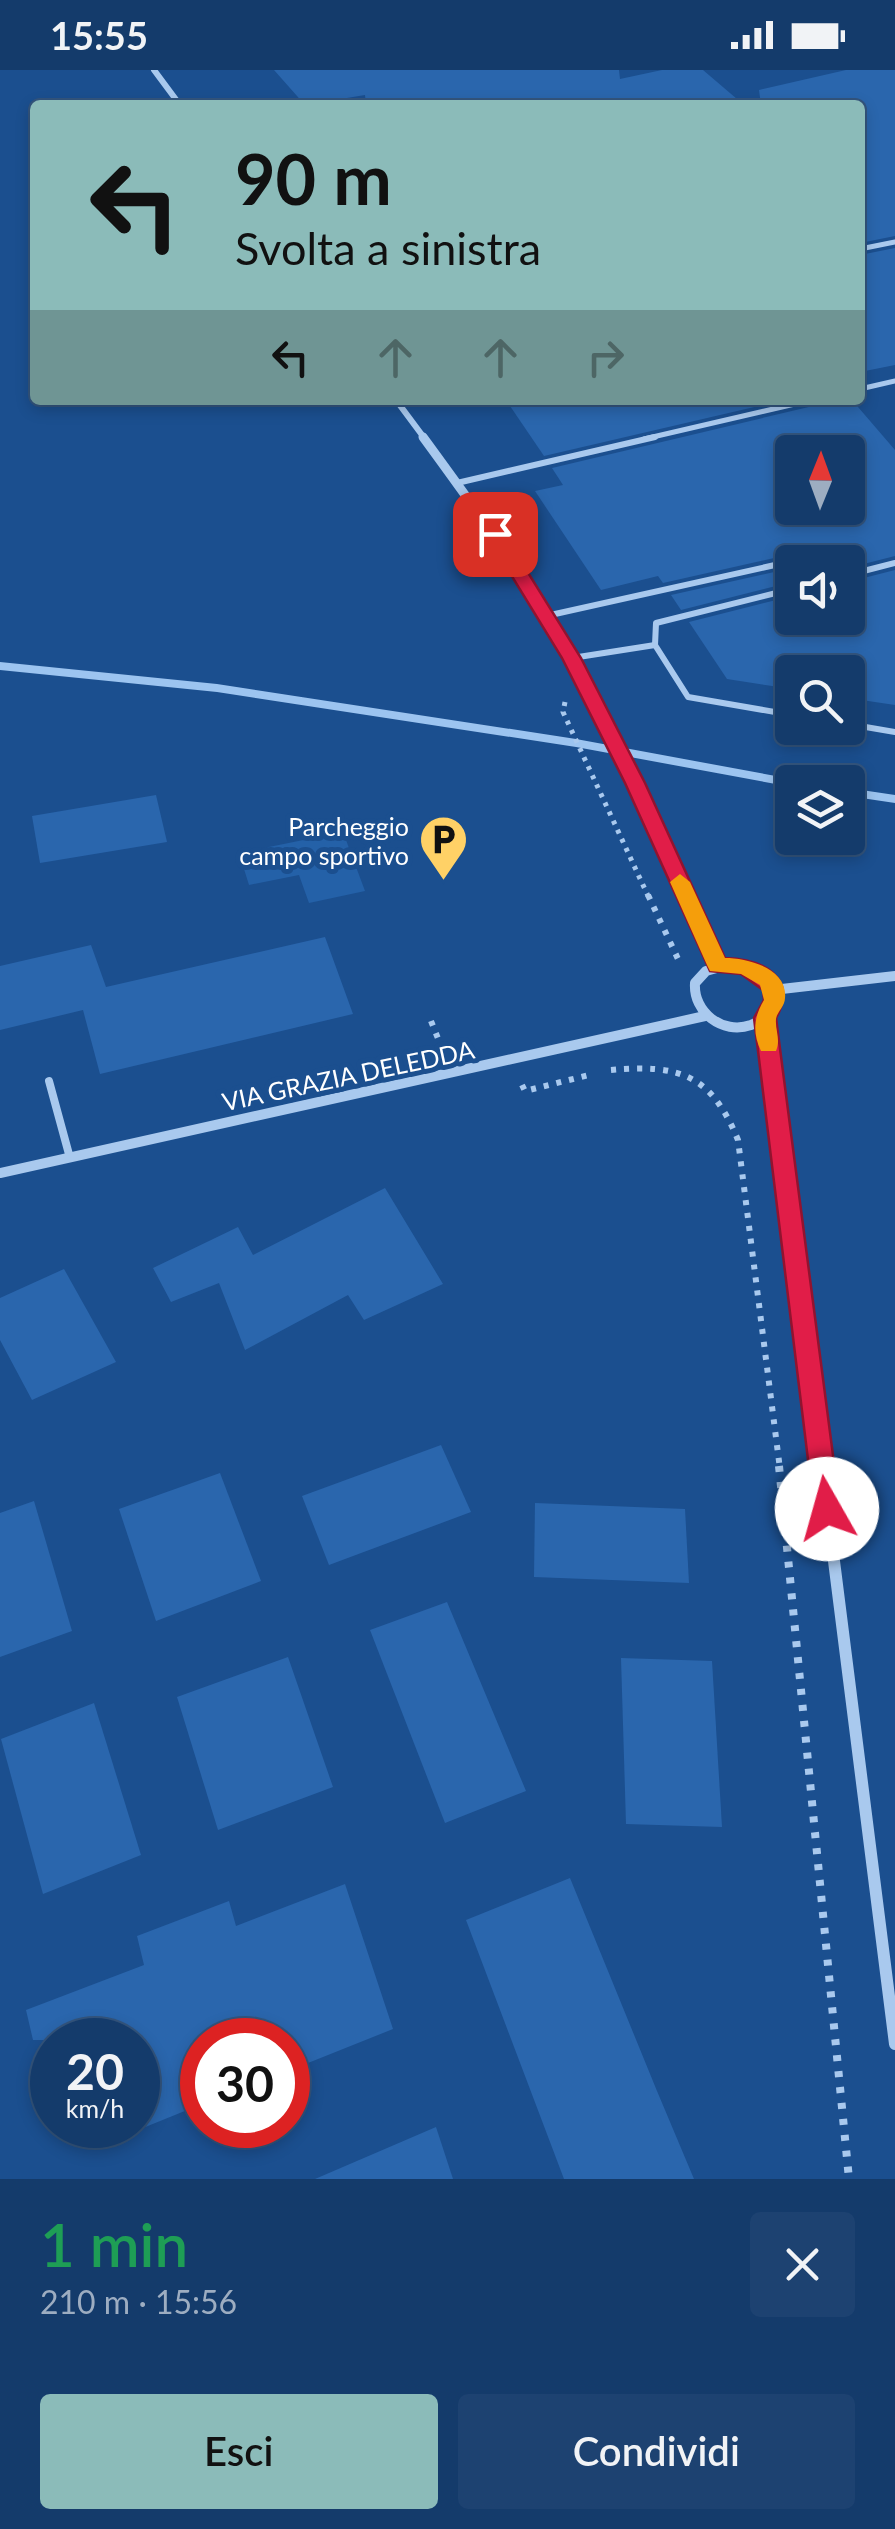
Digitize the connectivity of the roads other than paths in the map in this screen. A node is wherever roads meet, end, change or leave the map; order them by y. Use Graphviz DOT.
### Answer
graph roads {
  1 [pos="154,70"];
  2 [pos="176,100"];
  3 [pos="895,242"];
  4 [pos="865,248"];
  5 [pos="895,380"];
  6 [pos="865,388"];
  7 [pos="400,405"];
  8 [pos="790,405"];
  9 [pos="457,482"];
  10 [pos="895,563"];
  11 [pos="775,565"];
  12 [pos="865,571"];
  13 [pos="775,593"];
  14 [pos="546,616"];
  15 [pos="655,646"];
  16 [pos="572,658"];
  17 [pos="775,711"];
  18 [pos="865,727"];
  19 [pos="895,732"];
  20 [pos="718,965"];
  21 [pos="895,976"];
  22 [pos="773,990"];
  23 [pos="705,1016"];
  24 [pos="765,1018"];
  25 [pos="49,1081"];
  26 [pos="70,1158"];
  27 [pos="0,1173"];
  28 [pos="895,2044"];
  1 -- 2 [label="street"];
  3 -- 4 [label="lane"];
  5 -- 6 [label="lane"];
  7 -- 9 [label="street"];
  8 -- 9 [label="lane"];
  9 -- 14 [label="street"];
  10 -- 12 [label="lane"];
  11 -- 14 [label="lane"];
  13 -- 15 [label="lane"];
  14 -- 16 [label="street"];
  15 -- 16 [label="lane"];
  15 -- 17 [label="lane"];
  16 -- 20 [label="street"];
  18 -- 19 [label="lane"];
  20 -- 22 [label="street"];
  20 -- 23 [label="street"];
  21 -- 22 [label="street"];
  22 -- 24 [label="street"];
  23 -- 24 [label="street"];
  23 -- 26 [label="street, VIA GRAZIA DELEDDA"];
  24 -- 28 [label="street"];
  25 -- 26 [label="lane"];
  26 -- 27 [label="street, VIA GRAZIA DELEDDA"];
}
